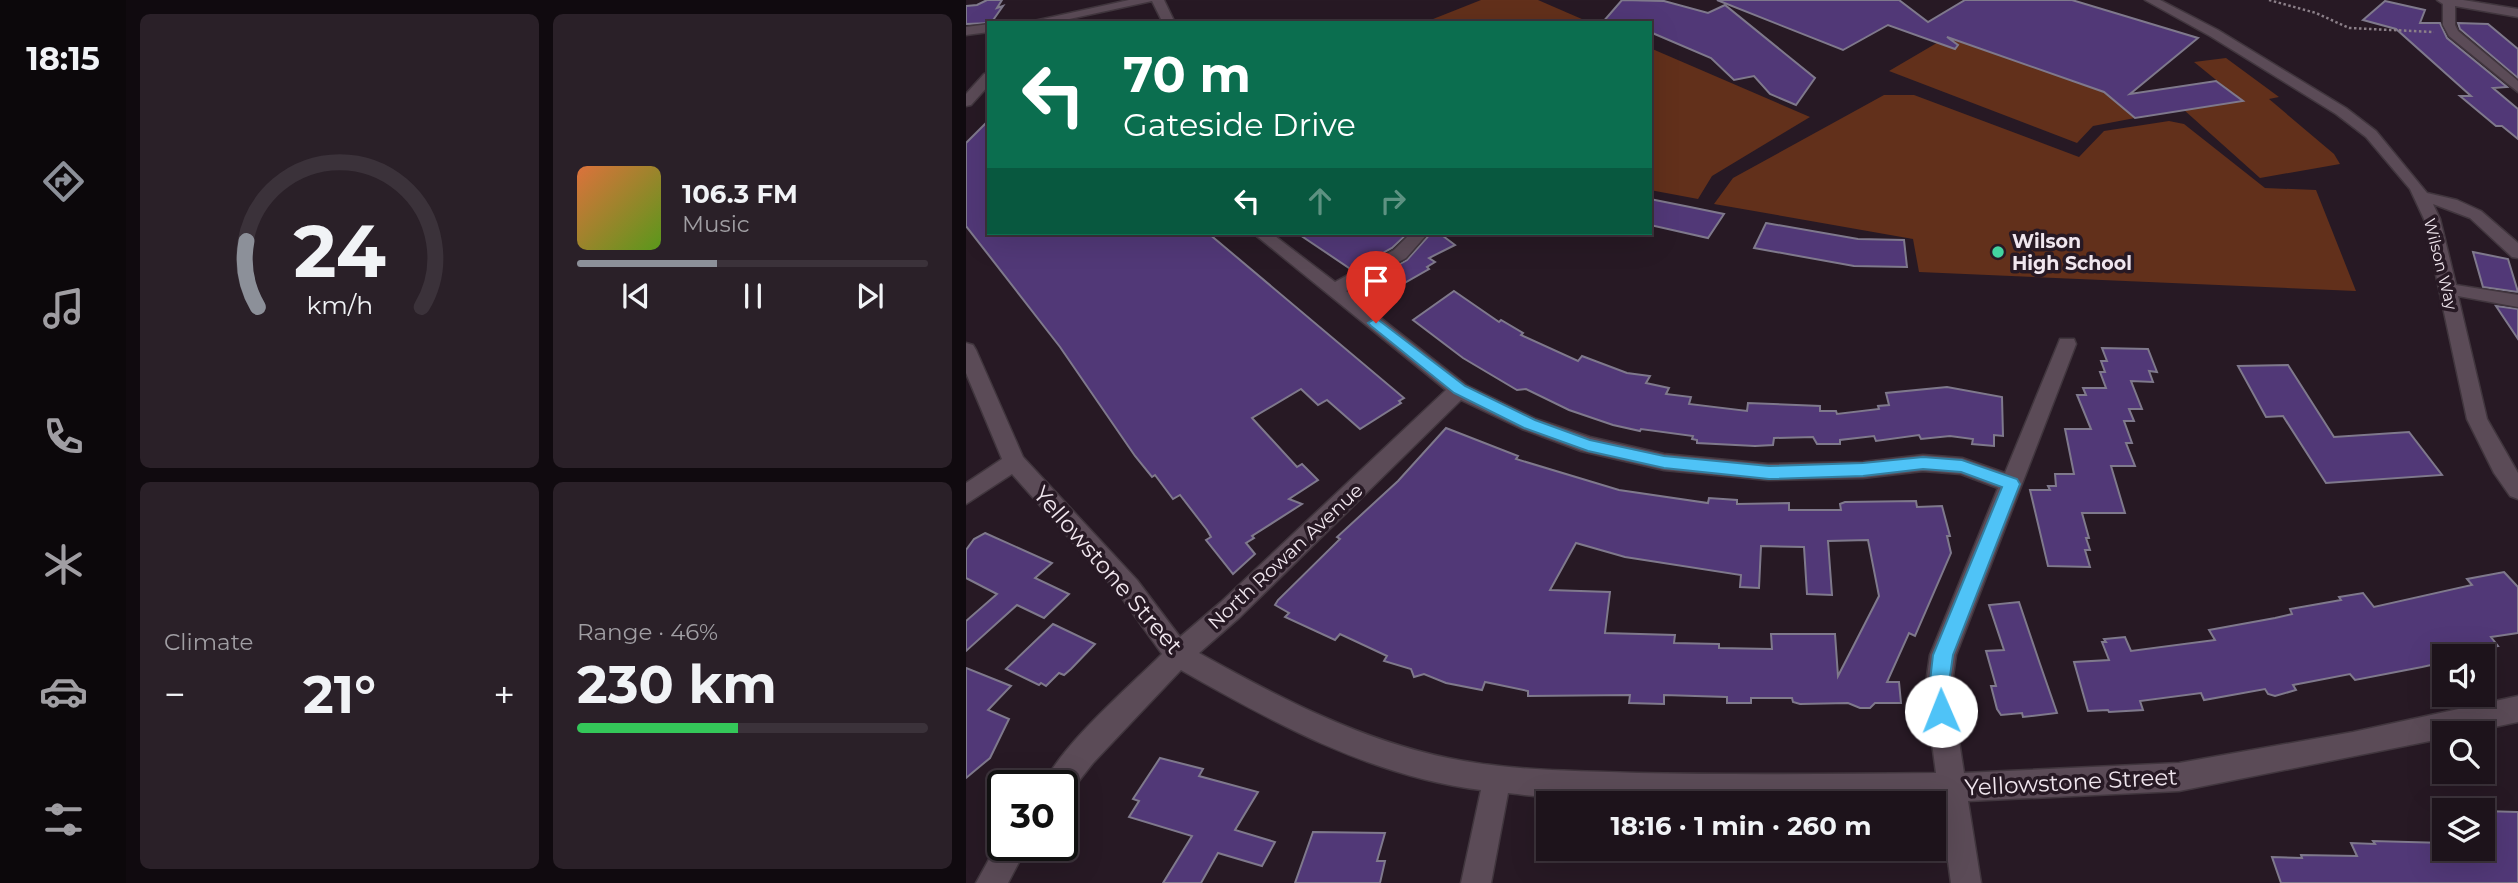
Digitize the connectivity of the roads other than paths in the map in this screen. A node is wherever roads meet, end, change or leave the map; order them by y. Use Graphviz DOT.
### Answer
graph roads {
  1 [pos="1146,0"];
  2 [pos="1158,0"];
  3 [pos="2151,0"];
  4 [pos="2446,1"];
  5 [pos="2518,13"];
  6 [pos="1041,21"];
  7 [pos="1168,21"];
  8 [pos="987,28"];
  9 [pos="966,31"];
  10 [pos="987,79"];
  11 [pos="2518,88"];
  12 [pos="966,102"];
  13 [pos="2421,197"];
  14 [pos="1264,235"];
  15 [pos="1418,235"];
  16 [pos="2518,253"];
  17 [pos="2448,289"];
  18 [pos="1334,290"];
  19 [pos="2518,301"];
  20 [pos="2067,344"];
  21 [pos="966,350"];
  22 [pos="1459,390"];
  23 [pos="1014,462"];
  24 [pos="2011,484"];
  25 [pos="2518,490"];
  26 [pos="966,495"];
  27 [pos="1178,655"];
  28 [pos="2518,709"];
  29 [pos="1070,770"];
  30 [pos="1497,780"];
  31 [pos="1952,788"];
  32 [pos="1004,861"];
  33 [pos="991,883"];
  34 [pos="1476,883"];
  35 [pos="1966,883"];
  1 -- 6 [label="street"];
  2 -- 7 [label="street"];
  3 -- 13 [label="street, Wilson Way"];
  4 -- 5 [label="street"];
  4 -- 11 [label="street"];
  8 -- 9 [label="street"];
  10 -- 12 [label="street"];
  13 -- 16 [label="street"];
  13 -- 17 [label="street, Wilson Way"];
  14 -- 18 [label="street"];
  15 -- 18 [label="street"];
  17 -- 19 [label="street"];
  17 -- 25 [label="street, Wilson Way"];
  18 -- 22 [label="street"];
  20 -- 24 [label="street"];
  21 -- 23 [label="street, Yellowstone Street"];
  22 -- 24 [label="street"];
  22 -- 27 [label="street, North Rowan Avenue"];
  23 -- 26 [label="street"];
  23 -- 27 [label="street, Yellowstone Street"];
  24 -- 31 [label="street"];
  27 -- 29 [label="street, North Rowan Avenue"];
  27 -- 30 [label="street, Yellowstone Street"];
  28 -- 31 [label="street, Yellowstone Street"];
  30 -- 31 [label="street, Yellowstone Street"];
  30 -- 34 [label="street"];
  31 -- 35 [label="street"];
  32 -- 33 [label="street"];
}
